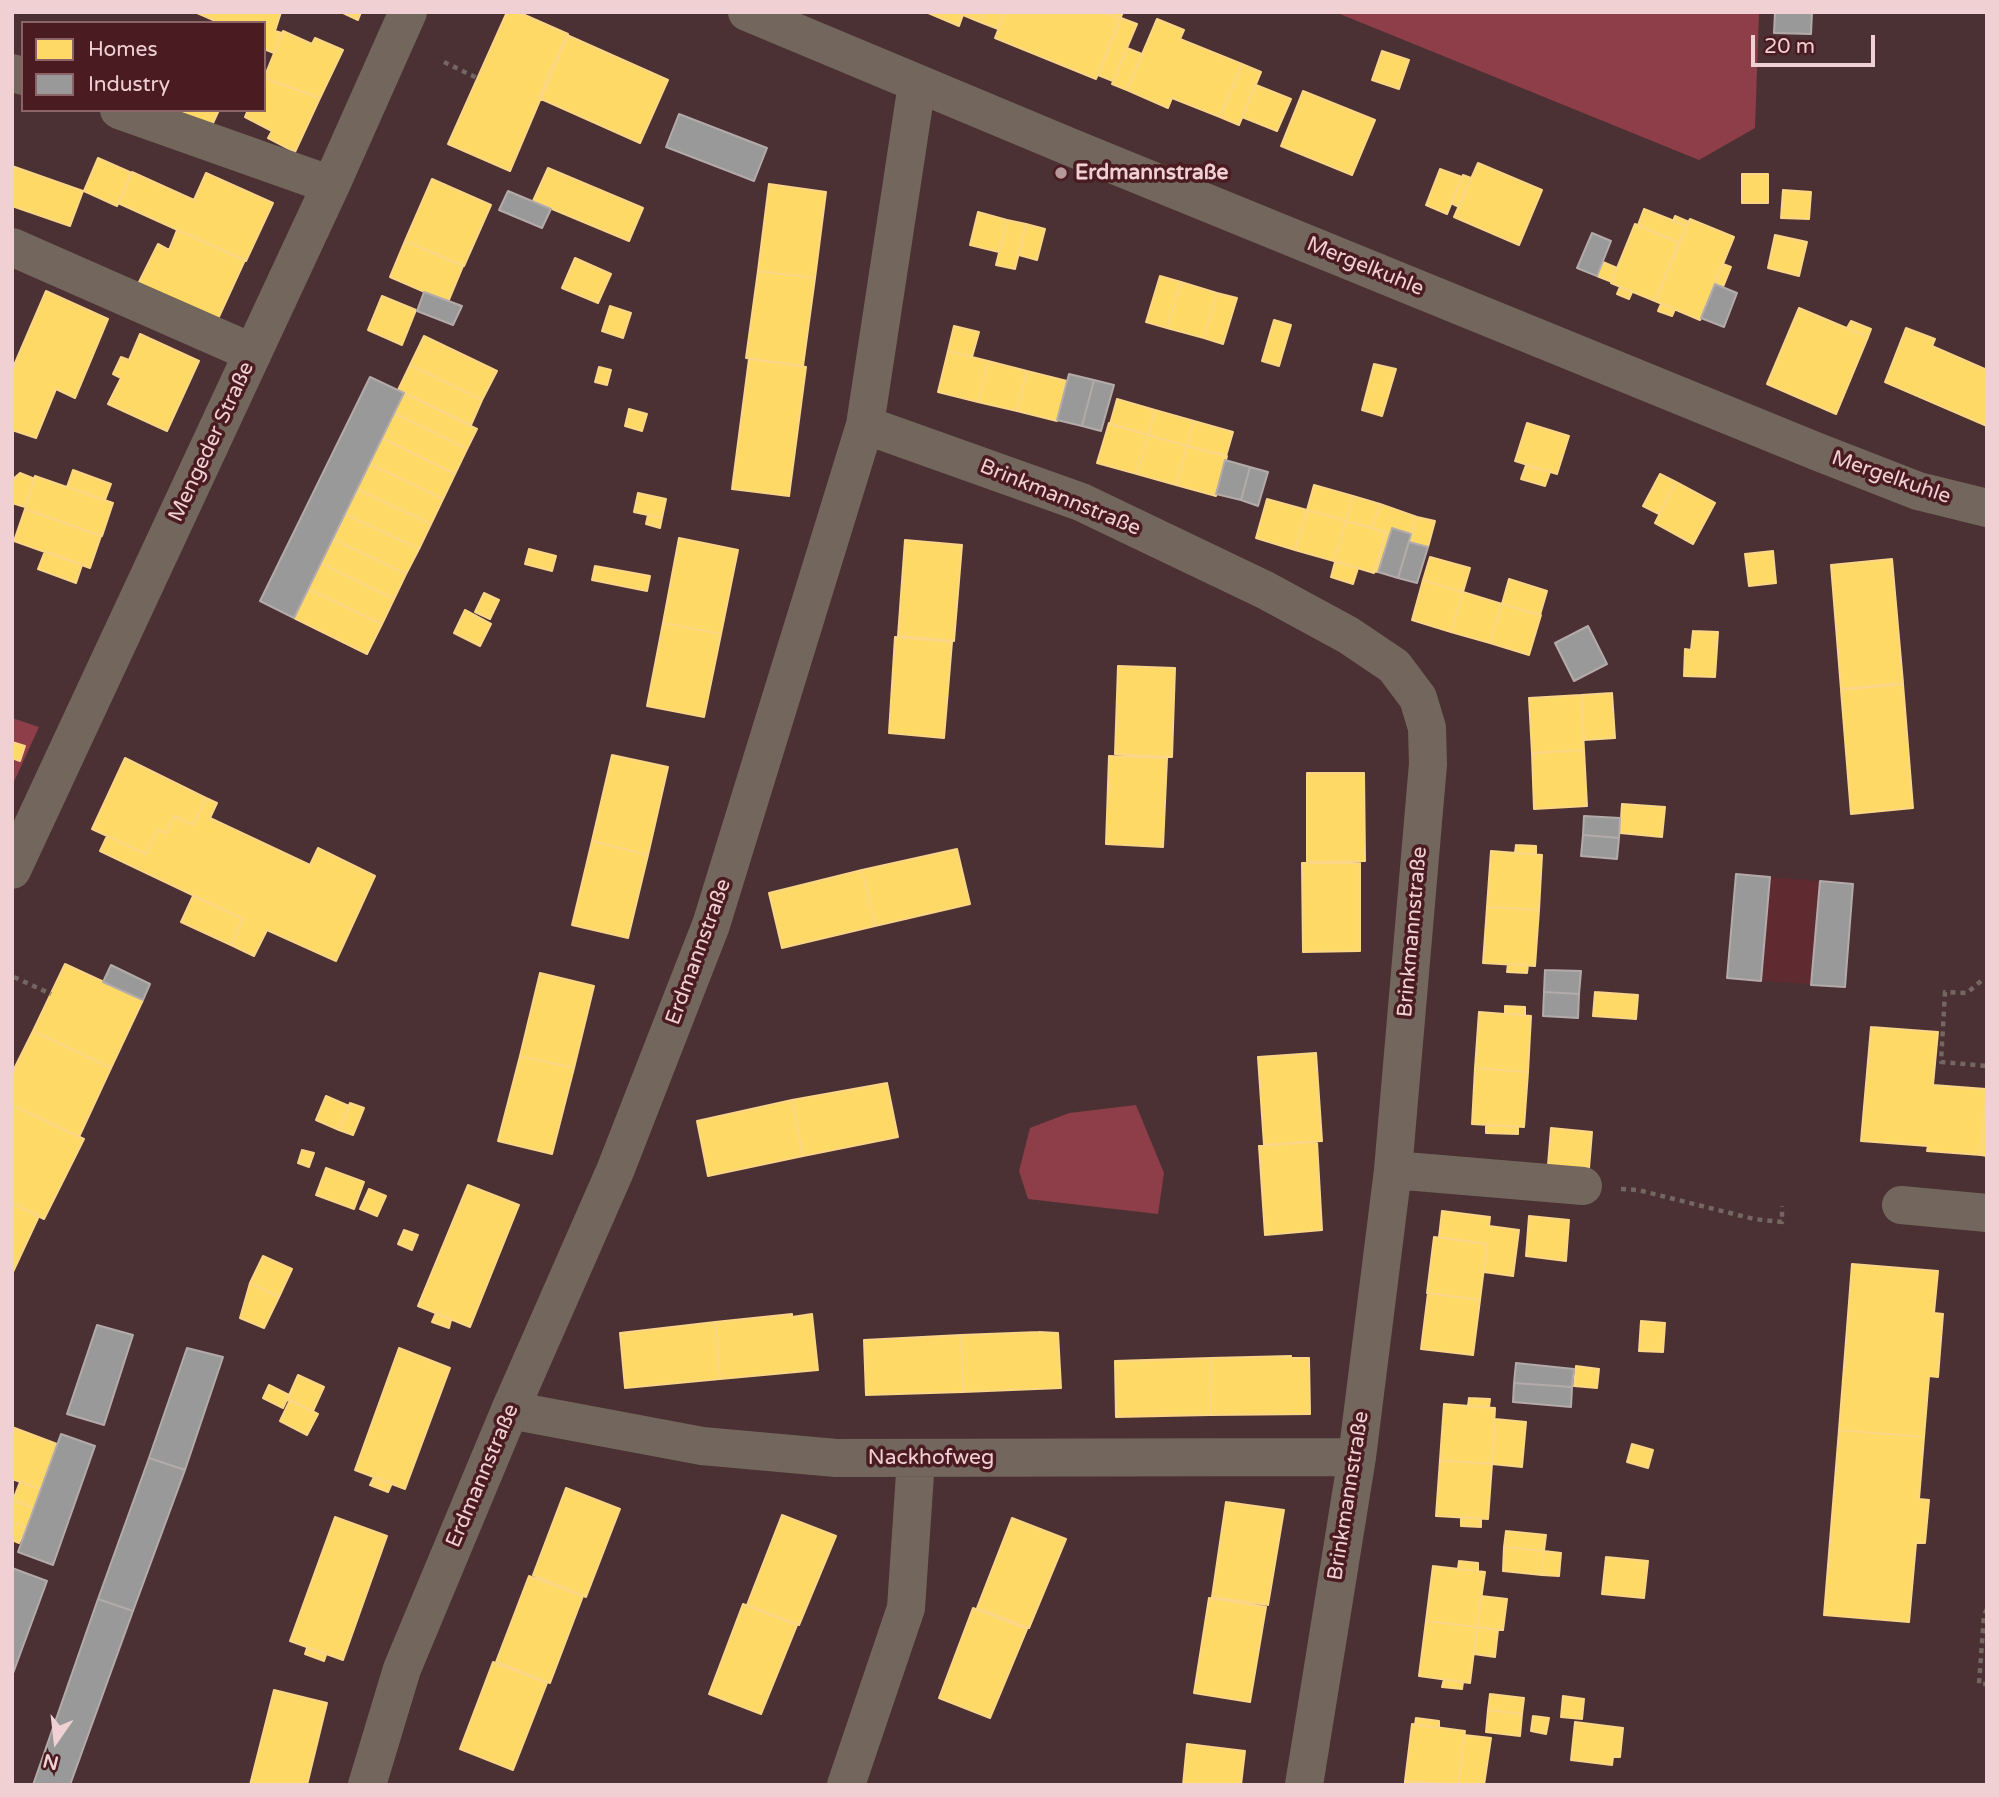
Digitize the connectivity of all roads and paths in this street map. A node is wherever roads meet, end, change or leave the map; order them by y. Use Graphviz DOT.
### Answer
graph roads {
  1 [pos="408,12"];
  2 [pos="747,12"];
  3 [pos="444,62"];
  4 [pos="477,78"];
  5 [pos="917,84"];
  6 [pos="125,112"];
  7 [pos="331,185"];
  8 [pos="12,247"];
  9 [pos="253,353"];
  10 [pos="865,425"];
  11 [pos="1987,508"];
  12 [pos="12,870"];
  13 [pos="14,977"];
  14 [pos="1981,981"];
  15 [pos="51,994"];
  16 [pos="1987,1066"];
  17 [pos="1392,1170"];
  18 [pos="1583,1186"];
  19 [pos="1902,1205"];
  20 [pos="1782,1206"];
  21 [pos="1987,1213"];
  22 [pos="510,1410"];
  23 [pos="1357,1457"];
  24 [pos="916,1459"];
  25 [pos="1987,1609"];
  26 [pos="1987,1684"];
  27 [pos="367,1785"];
  28 [pos="846,1785"];
  29 [pos="1304,1785"];
  1 -- 7 [label="street, Mengeder Straße"];
  2 -- 5 [label="street, Mergelkuhle"];
  3 -- 4 [label="path"];
  5 -- 10 [label="street, Erdmannstraße"];
  5 -- 11 [label="street, Mergelkuhle"];
  6 -- 7 [label="street"];
  7 -- 9 [label="street, Mengeder Straße"];
  8 -- 9 [label="street"];
  9 -- 12 [label="street, Mengeder Straße"];
  10 -- 17 [label="street, Brinkmannstraße"];
  10 -- 22 [label="street, Erdmannstraße"];
  13 -- 15 [label="path"];
  14 -- 16 [label="path"];
  17 -- 18 [label="street"];
  17 -- 23 [label="street, Brinkmannstraße"];
  18 -- 20 [label="path"];
  19 -- 21 [label="street"];
  22 -- 24 [label="street, Nackhofweg"];
  22 -- 27 [label="street, Erdmannstraße"];
  23 -- 24 [label="street, Nackhofweg"];
  23 -- 29 [label="street, Brinkmannstraße"];
  24 -- 28 [label="street"];
  25 -- 26 [label="path"];
}
